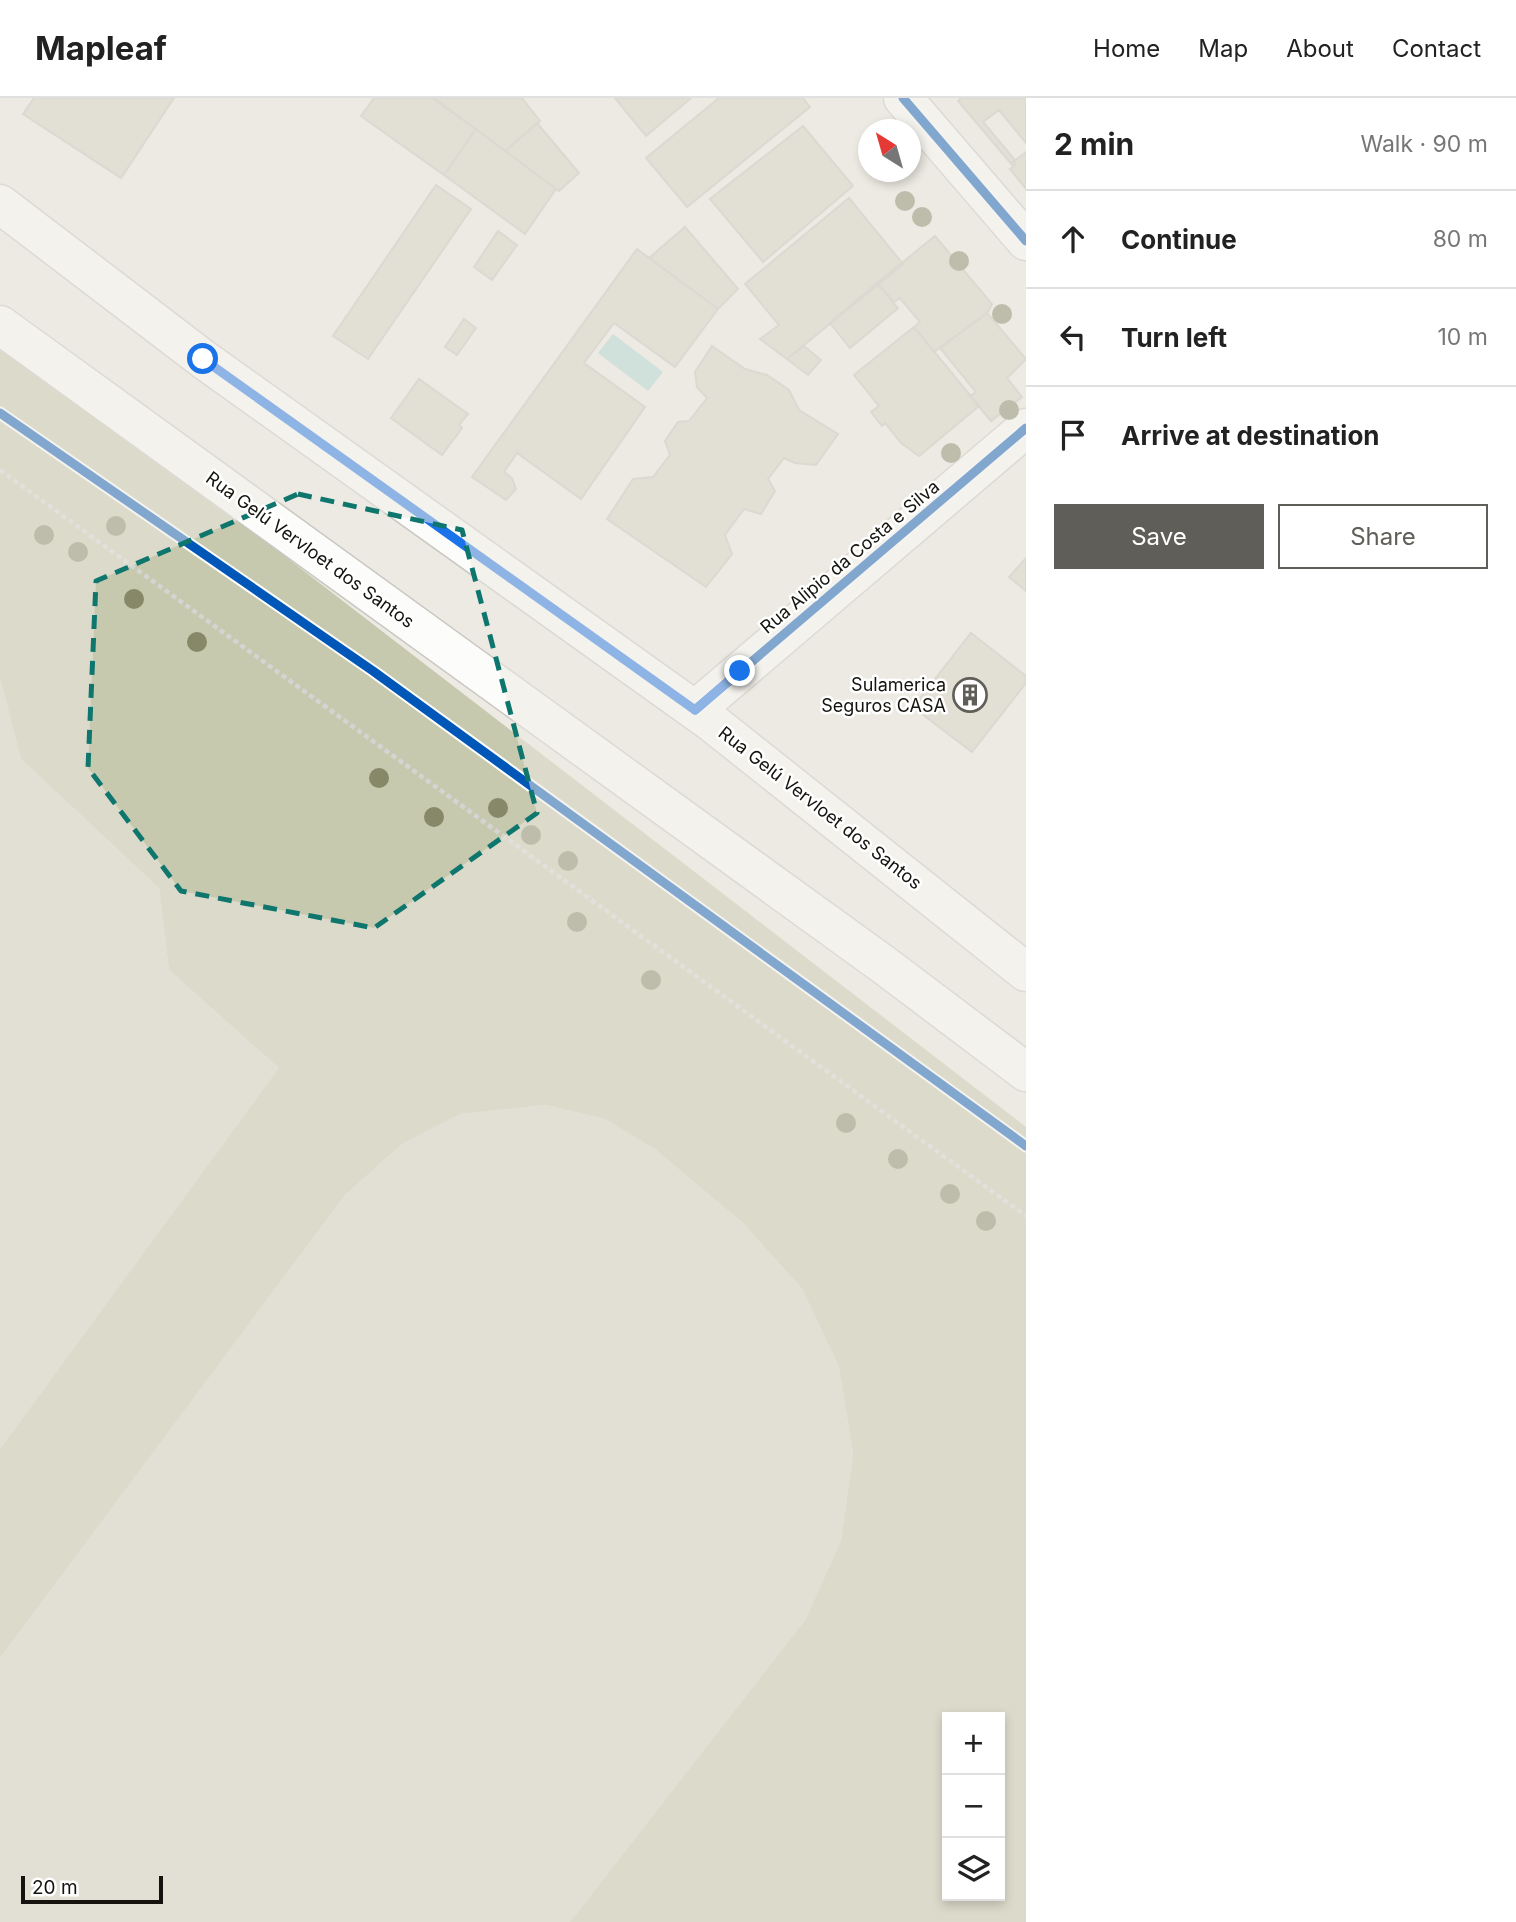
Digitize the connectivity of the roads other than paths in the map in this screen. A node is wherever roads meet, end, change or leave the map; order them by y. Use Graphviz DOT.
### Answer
graph roads {
  1 [pos="903,98"];
  2 [pos="0,204"];
  3 [pos="1026,241"];
  4 [pos="0,325"];
  5 [pos="1026,428"];
  6 [pos="695,710"];
  7 [pos="1026,972"];
  8 [pos="1026,1072"];
  1 -- 3 [label="main road"];
  2 -- 6 [label="main road, Rua Gelú Vervloet dos Santos"];
  4 -- 8 [label="main road, Rua Gelú Vervloet dos Santos"];
  5 -- 6 [label="main road, Rua Alipio da Costa e Silva"];
  6 -- 7 [label="main road, Rua Gelú Vervloet dos Santos"];
}
